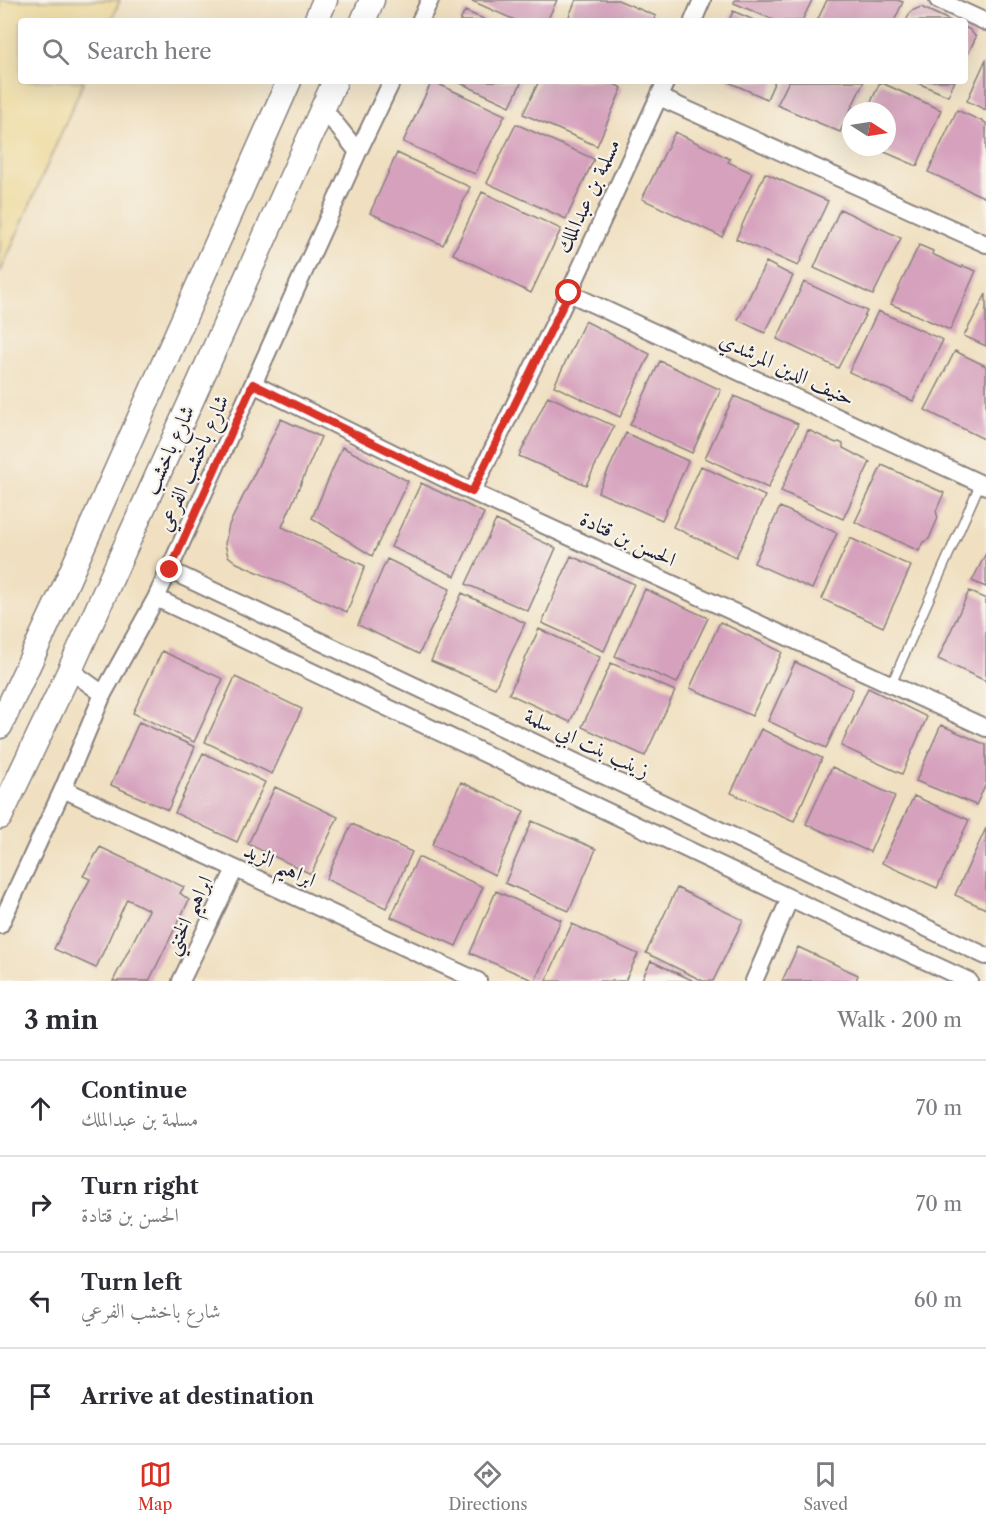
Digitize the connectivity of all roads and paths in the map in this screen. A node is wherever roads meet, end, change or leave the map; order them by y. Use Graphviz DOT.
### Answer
graph roads {
  1 [pos="325,0"];
  2 [pos="372,0"];
  3 [pos="430,0"];
  4 [pos="702,0"];
  5 [pos="938,0"];
  6 [pos="317,18"];
  7 [pos="364,18"];
  8 [pos="421,18"];
  9 [pos="694,18"];
  10 [pos="986,22"];
  11 [pos="288,84"];
  12 [pos="334,84"];
  13 [pos="391,84"];
  14 [pos="662,89"];
  15 [pos="323,108"];
  16 [pos="358,152"];
  17 [pos="986,244"];
  18 [pos="569,293"];
  19 [pos="253,384"];
  20 [pos="983,485"];
  21 [pos="472,492"];
  22 [pos="170,570"];
  23 [pos="156,598"];
  24 [pos="70,670"];
  25 [pos="891,685"];
  26 [pos="103,694"];
  27 [pos="0,726"];
  28 [pos="986,728"];
  29 [pos="63,789"];
  30 [pos="0,818"];
  31 [pos="235,869"];
  32 [pos="790,898"];
  33 [pos="0,926"];
  34 [pos="986,956"];
  35 [pos="180,981"];
  36 [pos="478,981"];
  37 [pos="754,981"];
  38 [pos="969,981"];
  1 -- 6 [label="main road"];
  2 -- 7 [label="main road"];
  3 -- 8 [label="street"];
  4 -- 9 [label="street"];
  5 -- 10 [label="street"];
  11 -- 27 [label="main road, شارع باخشب"];
  12 -- 15 [label="main road, شارع باخشب"];
  13 -- 16 [label="street, شارع باخشب الفرعي"];
  14 -- 17 [label="street"];
  14 -- 18 [label="street, مسلمة بن عبدالملك"];
  15 -- 16 [label="street"];
  15 -- 24 [label="main road, شارع باخشب"];
  16 -- 19 [label="street, شارع باخشب الفرعي"];
  18 -- 20 [label="street, حنيف الدين المرشدي"];
  18 -- 21 [label="street, مسلمة بن عبدالملك"];
  19 -- 21 [label="street, الحسن بن قتادة"];
  19 -- 22 [label="street, شارع باخشب الفرعي"];
  20 -- 25 [label="lane"];
  21 -- 25 [label="street, الحسن بن قتادة"];
  22 -- 23 [label="street, شارع باخشب الفرعي"];
  22 -- 34 [label="street, زينب بنت ابي سلمة"];
  23 -- 26 [label="street, شارع باخشب الفرعي"];
  23 -- 32 [label="street"];
  24 -- 26 [label="street"];
  24 -- 30 [label="main road, شارع باخشب"];
  25 -- 28 [label="street, الحسن بن قتادة"];
  26 -- 29 [label="street, شارع باخشب الفرعي"];
  29 -- 31 [label="street, ابراهيم الزيد"];
  29 -- 33 [label="street, شارع باخشب الفرعي"];
  31 -- 35 [label="street, ابراهيم الختني"];
  31 -- 36 [label="street, ابراهيم الزيد"];
  32 -- 37 [label="street"];
  32 -- 38 [label="street"];
}
